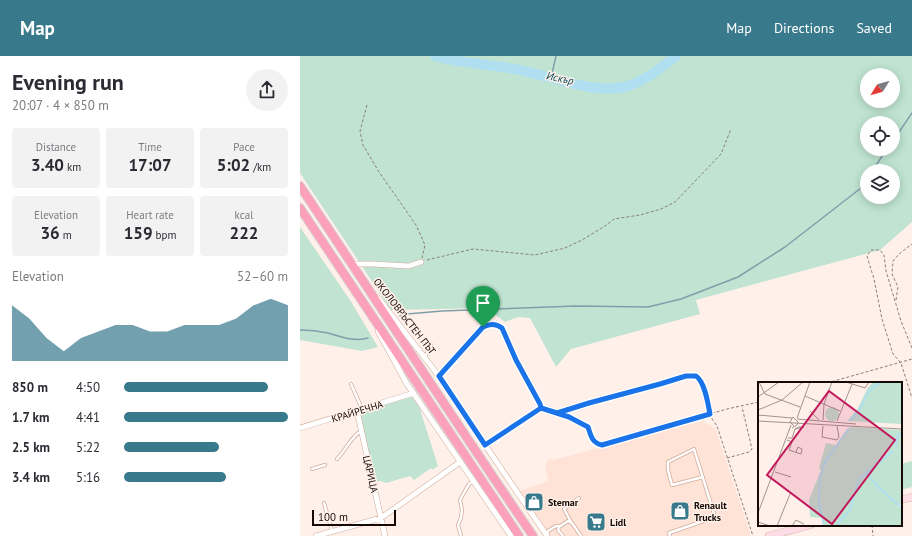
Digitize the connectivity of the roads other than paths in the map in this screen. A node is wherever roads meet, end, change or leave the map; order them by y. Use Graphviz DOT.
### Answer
graph roads {
  1 [pos="300,186"];
  2 [pos="300,208"];
  3 [pos="421,262"];
  4 [pos="354,266"];
  5 [pos="358,296"];
  6 [pos="426,340"];
  7 [pos="425,358"];
  8 [pos="439,376"];
  9 [pos="351,384"];
  10 [pos="414,393"];
  11 [pos="360,410"];
  12 [pos="300,428"];
  13 [pos="361,431"];
  14 [pos="485,445"];
  15 [pos="337,459"];
  16 [pos="460,462"];
  17 [pos="325,465"];
  18 [pos="312,469"];
  19 [pos="703,477"];
  20 [pos="473,481"];
  21 [pos="912,497"];
  22 [pos="579,498"];
  23 [pos="902,500"];
  24 [pos="324,503"];
  25 [pos="381,518"];
  26 [pos="571,522"];
  27 [pos="559,526"];
  28 [pos="806,526"];
  29 [pos="332,532"];
  30 [pos="316,536"];
  31 [pos="385,536"];
  32 [pos="460,536"];
  33 [pos="511,536"];
  34 [pos="519,536"];
  35 [pos="532,536"];
  36 [pos="547,536"];
  37 [pos="563,536"];
  38 [pos="581,536"];
  39 [pos="670,536"];
  40 [pos="769,536"];
  1 -- 4 [label="highway, ОКОЛОВРЪСТЕН ПЪТ"];
  2 -- 5 [label="highway"];
  3 -- 4 [label="street"];
  4 -- 7 [label="street, ОКОЛОВРЪСТЕН ПЪТ"];
  4 -- 35 [label="highway, ОКОЛОВРЪСТЕН ПЪТ"];
  5 -- 10 [label="street"];
  5 -- 34 [label="highway"];
  6 -- 7 [label="lane"];
  7 -- 8 [label="street, ОКОЛОВРЪСТЕН ПЪТ"];
  8 -- 14 [label="street, ОКОЛОВРЪСТЕН ПЪТ"];
  8 -- 14 [label="street"];
  9 -- 11 [label="lane"];
  10 -- 11 [label="street, КРАЙРЕЧНА"];
  10 -- 16 [label="street"];
  11 -- 12 [label="street, КРАЙРЕЧНА"];
  11 -- 13 [label="street, ЦАРИЦА"];
  13 -- 15 [label="lane"];
  13 -- 25 [label="street, ЦАРИЦА"];
  14 -- 36 [label="street, ОКОЛОВРЪСТЕН ПЪТ"];
  16 -- 20 [label="street"];
  16 -- 25 [label="street"];
  17 -- 18 [label="lane"];
  19 -- 19 [label="lane"];
  19 -- 39 [label="lane"];
  20 -- 32 [label="lane"];
  20 -- 33 [label="street"];
  21 -- 23 [label="main road"];
  22 -- 26 [label="lane"];
  24 -- 29 [label="lane"];
  25 -- 29 [label="street"];
  25 -- 31 [label="street, ЦАРИЦА"];
  26 -- 27 [label="lane"];
  26 -- 38 [label="lane"];
  27 -- 36 [label="lane"];
  27 -- 37 [label="lane"];
  28 -- 40 [label="main road"];
  29 -- 30 [label="street"];
}
